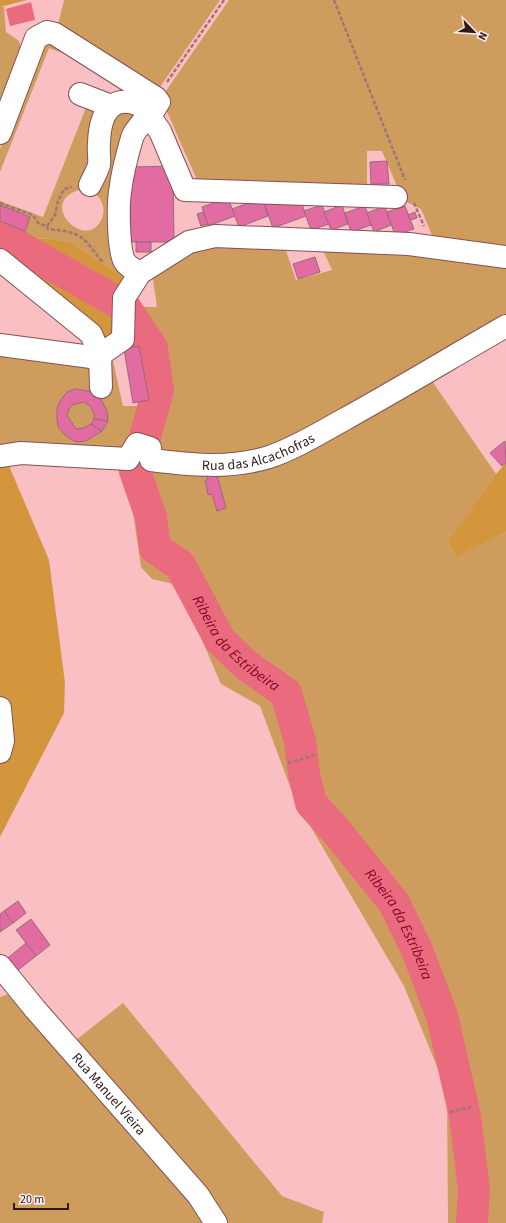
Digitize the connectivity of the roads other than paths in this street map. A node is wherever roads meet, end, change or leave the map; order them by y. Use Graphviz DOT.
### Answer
graph roads {
  1 [pos="80,94"];
  2 [pos="152,105"];
  3 [pos="111,106"];
  4 [pos="0,133"];
  5 [pos="90,185"];
  6 [pos="405,192"];
  7 [pos="506,257"];
  8 [pos="0,260"];
  9 [pos="140,273"];
  10 [pos="506,326"];
  11 [pos="0,345"];
  12 [pos="100,354"];
  13 [pos="101,387"];
  14 [pos="0,456"];
  15 [pos="0,708"];
  16 [pos="0,752"];
  17 [pos="0,966"];
  18 [pos="216,1223"];
  1 -- 3 [label="street"];
  2 -- 3 [label="street"];
  2 -- 4 [label="street"];
  2 -- 6 [label="street"];
  2 -- 9 [label="street"];
  3 -- 5 [label="street"];
  7 -- 9 [label="street"];
  8 -- 12 [label="street"];
  9 -- 12 [label="street"];
  10 -- 14 [label="street, Rua das Alcachofras"];
  11 -- 12 [label="street"];
  12 -- 13 [label="street"];
  15 -- 16 [label="street"];
  17 -- 18 [label="street, Rua Manuel Vieira"];
}
